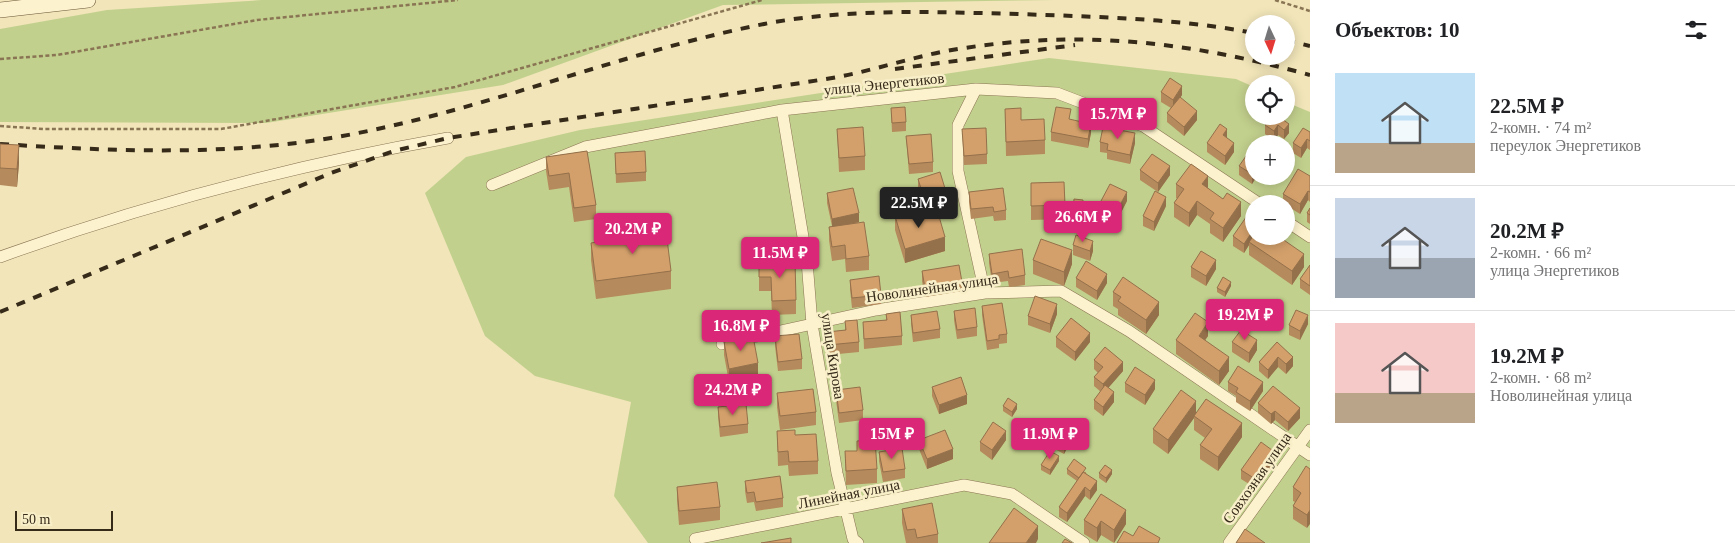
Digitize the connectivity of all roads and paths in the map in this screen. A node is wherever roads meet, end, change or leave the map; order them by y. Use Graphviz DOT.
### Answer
graph roads {
  1 [pos="88,0"];
  2 [pos="458,0"];
  3 [pos="762,0"];
  4 [pos="1275,0"];
  5 [pos="0,10"];
  6 [pos="1310,11"];
  7 [pos="0,59"];
  8 [pos="976,89"];
  9 [pos="782,110"];
  10 [pos="0,126"];
  11 [pos="448,138"];
  12 [pos="492,184"];
  13 [pos="1246,195"];
  14 [pos="1295,227"];
  15 [pos="1310,237"];
  16 [pos="0,257"];
  17 [pos="985,293"];
  18 [pos="812,324"];
  19 [pos="722,344"];
  20 [pos="1310,430"];
  21 [pos="1297,446"];
  22 [pos="1310,455"];
  23 [pos="845,511"];
  24 [pos="695,539"];
  25 [pos="858,543"];
  26 [pos="1084,543"];
  27 [pos="1229,543"];
  1 -- 5 [label="main road"];
  2 -- 7 [label="path"];
  3 -- 10 [label="path"];
  4 -- 6 [label="path"];
  8 -- 9 [label="street, улица Энергетиков"];
  8 -- 13 [label="street, улица Энергетиков"];
  8 -- 17 [label="street"];
  9 -- 12 [label="street, улица Энергетиков"];
  9 -- 18 [label="street, улица Кирова"];
  11 -- 16 [label="street"];
  14 -- 15 [label="street"];
  17 -- 18 [label="street, Новолинейная улица"];
  17 -- 21 [label="street, Новолинейная улица"];
  18 -- 19 [label="street, Новолинейная улица"];
  18 -- 23 [label="street, улица Кирова"];
  20 -- 21 [label="street, Совхозная улица"];
  21 -- 22 [label="street, Новолинейная улица"];
  21 -- 27 [label="street, Совхозная улица"];
  23 -- 24 [label="street, Линейная улица"];
  23 -- 25 [label="street, улица Кирова"];
  23 -- 26 [label="street, Линейная улица"];
}
